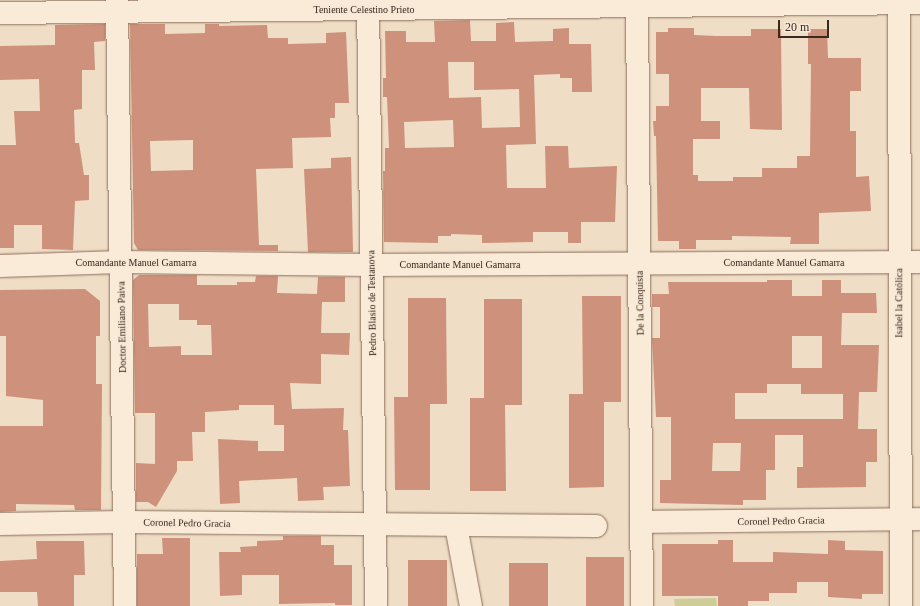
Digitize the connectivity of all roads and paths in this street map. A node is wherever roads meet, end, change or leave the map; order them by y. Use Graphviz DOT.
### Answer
graph roads {
  1 [pos="906,2"];
  2 [pos="637,3"];
  3 [pos="368,5"];
  4 [pos="117,6"];
  5 [pos="0,14"];
  6 [pos="121,262"];
  7 [pos="920,262"];
  8 [pos="899,263"];
  9 [pos="640,264"];
  10 [pos="371,265"];
  11 [pos="0,266"];
  12 [pos="910,519"];
  13 [pos="124,522"];
  14 [pos="642,522"];
  15 [pos="0,524"];
  16 [pos="375,524"];
  17 [pos="456,526"];
  18 [pos="596,526"];
  19 [pos="125,606"];
  20 [pos="376,606"];
  21 [pos="471,606"];
  22 [pos="642,606"];
  23 [pos="901,606"];
  1 -- 2 [label="street, Teniente Celestino Prieto"];
  1 -- 8 [label="street, Isabel la Católica"];
  2 -- 3 [label="street, Teniente Celestino Prieto"];
  2 -- 9 [label="street, De la Conquista"];
  3 -- 4 [label="street, Teniente Celestino Prieto"];
  3 -- 10 [label="street, Pedro Blasio de Testanova"];
  4 -- 5 [label="street, Teniente Celestino Prieto"];
  4 -- 6 [label="street, Doctor Emiliano Paiva"];
  6 -- 10 [label="street, Comandante Manuel Gamarra"];
  6 -- 11 [label="street, Comandante Manuel Gamarra"];
  6 -- 13 [label="street, Doctor Emiliano Paiva"];
  7 -- 8 [label="street, Comandante Manuel Gamarra"];
  8 -- 9 [label="street, Comandante Manuel Gamarra"];
  8 -- 12 [label="street, Isabel la Católica"];
  9 -- 10 [label="street, Comandante Manuel Gamarra"];
  9 -- 14 [label="street, De la Conquista"];
  10 -- 16 [label="street, Pedro Blasio de Testanova"];
  12 -- 14 [label="street, Coronel Pedro Gracia"];
  12 -- 23 [label="street, Isabel la Católica"];
  13 -- 15 [label="street, Coronel Pedro Gracia"];
  13 -- 16 [label="street, Coronel Pedro Gracia"];
  13 -- 19 [label="street, Doctor Emiliano Paiva"];
  14 -- 22 [label="street, De la Conquista"];
  16 -- 17 [label="street, Coronel Pedro Gracia"];
  16 -- 20 [label="street, Pedro Blasio de Testanova"];
  17 -- 18 [label="street, Coronel Pedro Gracia"];
  17 -- 21 [label="street"];
}
